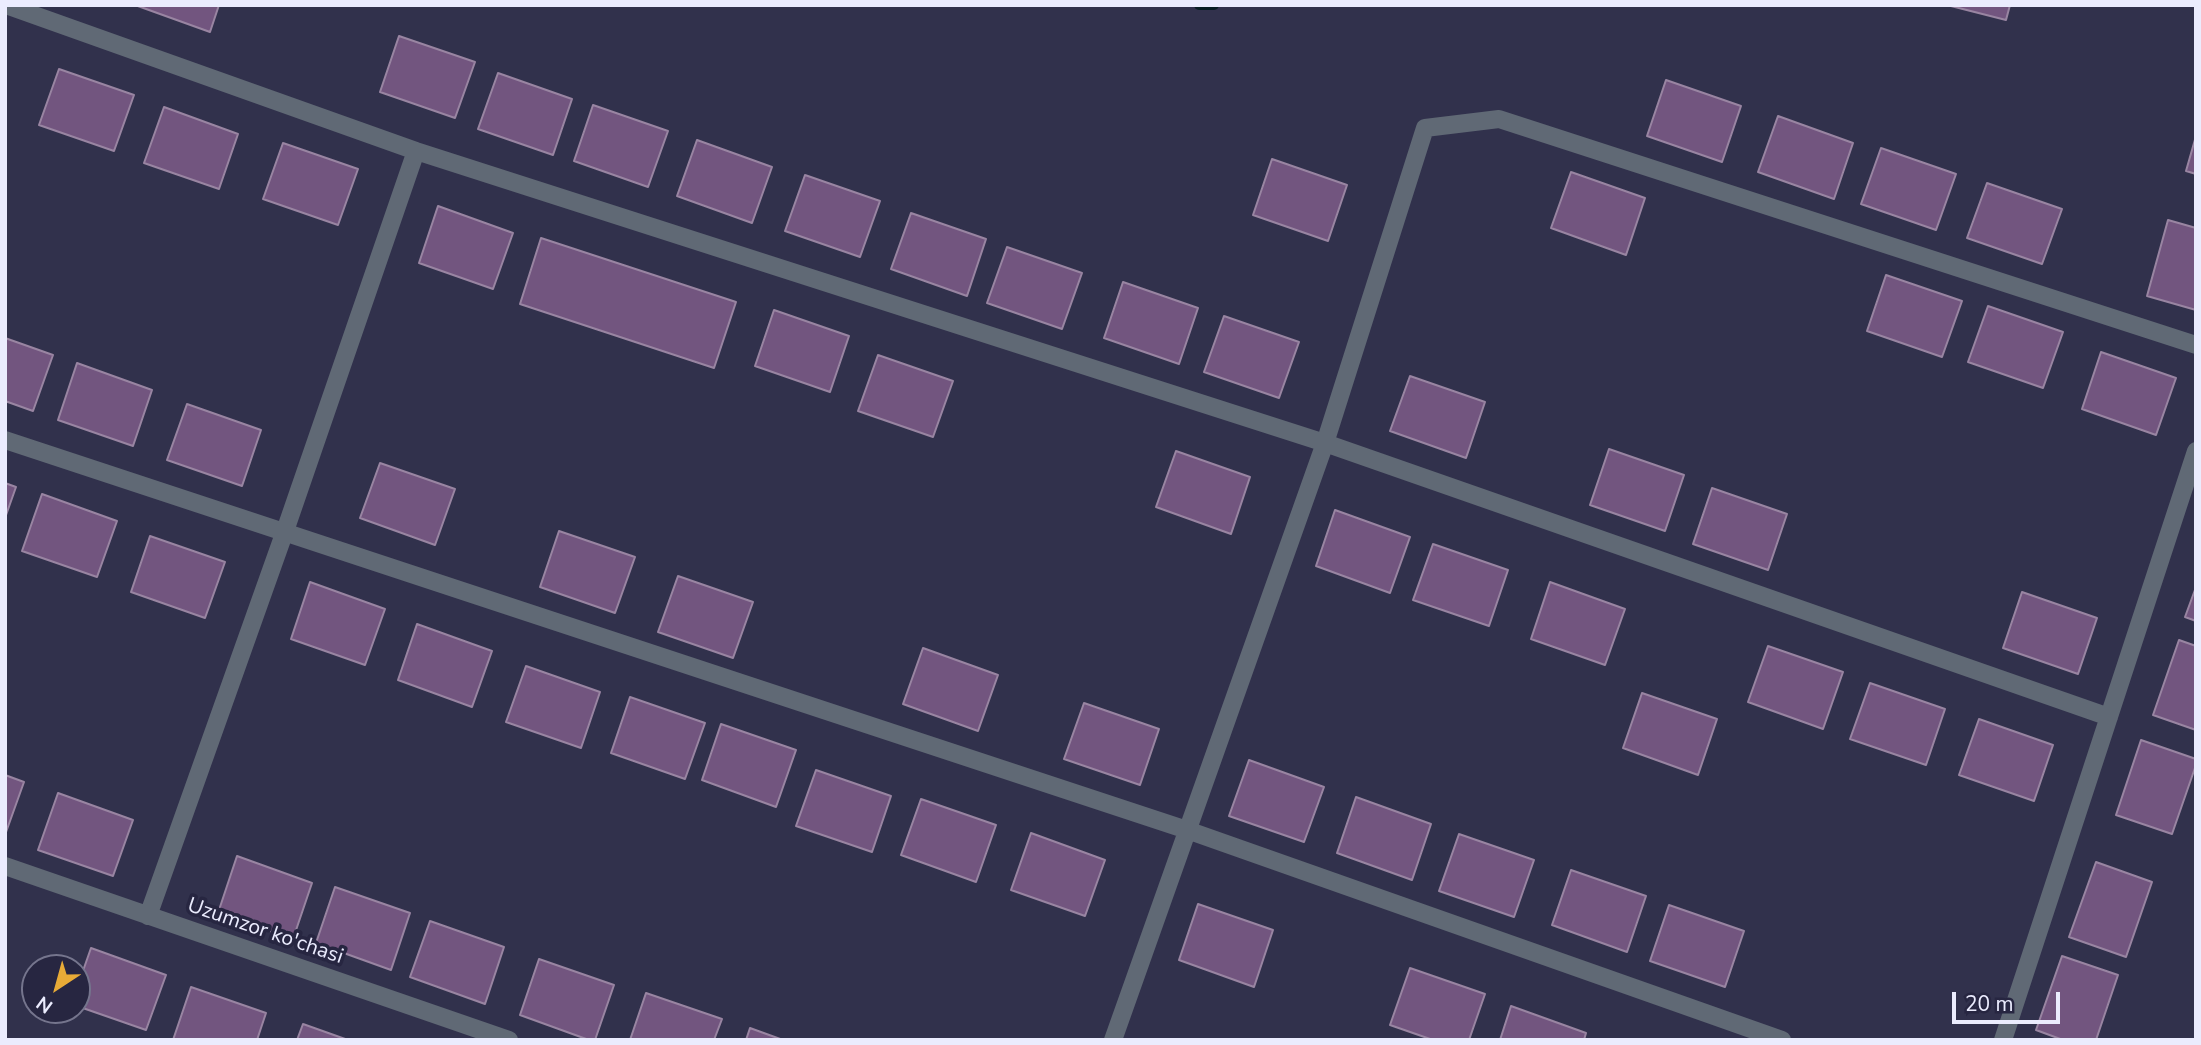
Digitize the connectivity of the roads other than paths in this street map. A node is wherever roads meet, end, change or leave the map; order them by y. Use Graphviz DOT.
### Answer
graph roads {
  1 [pos="6,5"];
  2 [pos="416,151"];
  3 [pos="2196,345"];
  4 [pos="5,440"];
  5 [pos="1325,443"];
  6 [pos="2196,452"];
  7 [pos="285,531"];
  8 [pos="2109,717"];
  9 [pos="1187,830"];
  10 [pos="5,866"];
  11 [pos="148,916"];
  12 [pos="509,1040"];
  13 [pos="1113,1040"];
  14 [pos="1782,1040"];
  15 [pos="2003,1040"];
  1 -- 2 [label="street"];
  2 -- 5 [label="street"];
  2 -- 7 [label="street"];
  3 -- 5 [label="street"];
  4 -- 7 [label="street"];
  5 -- 8 [label="street"];
  5 -- 9 [label="street"];
  6 -- 8 [label="street"];
  7 -- 9 [label="street"];
  7 -- 11 [label="street"];
  8 -- 15 [label="street"];
  9 -- 13 [label="street"];
  9 -- 14 [label="street"];
  10 -- 11 [label="street, Uzumzor ko'chasi"];
  11 -- 12 [label="street, Uzumzor ko'chasi"];
}
